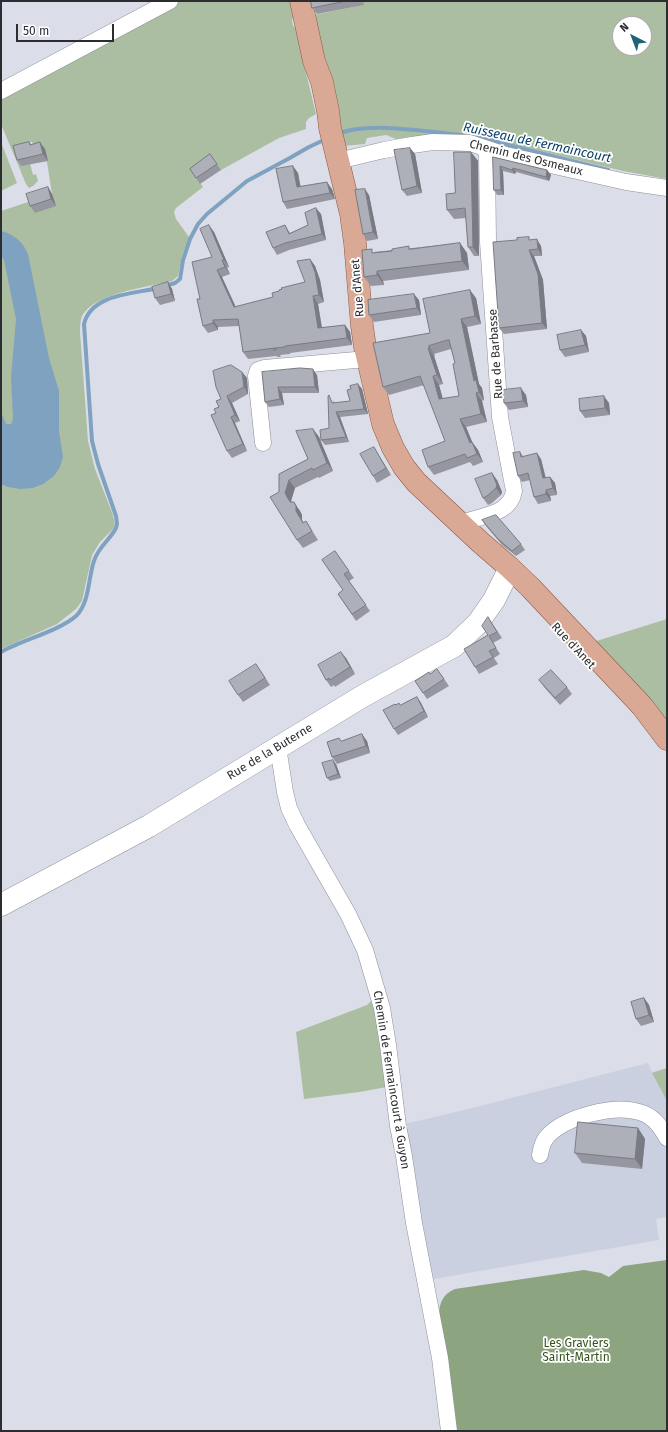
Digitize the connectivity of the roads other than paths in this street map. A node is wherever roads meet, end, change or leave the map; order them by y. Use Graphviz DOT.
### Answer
graph roads {
  1 [pos="170,1"];
  2 [pos="301,1"];
  3 [pos="1,91"];
  4 [pos="334,146"];
  5 [pos="484,148"];
  6 [pos="667,188"];
  7 [pos="368,359"];
  8 [pos="263,443"];
  9 [pos="460,524"];
  10 [pos="509,571"];
  11 [pos="667,739"];
  12 [pos="278,747"];
  13 [pos="667,749"];
  14 [pos="1,905"];
  15 [pos="667,1138"];
  16 [pos="540,1155"];
  17 [pos="449,1431"];
  1 -- 3 [label="street"];
  2 -- 4 [label="main road, Rue d'Anet"];
  4 -- 5 [label="street, Chemin des Osmeaux"];
  4 -- 7 [label="main road, Rue d'Anet"];
  5 -- 6 [label="street, Chemin des Osmeaux"];
  5 -- 9 [label="street, Rue de Barbasse"];
  7 -- 8 [label="street"];
  7 -- 9 [label="main road, Rue d'Anet"];
  9 -- 10 [label="main road, Rue d'Anet"];
  10 -- 11 [label="main road, Rue d'Anet"];
  10 -- 12 [label="street, Rue de la Buterne"];
  10 -- 13 [label="main road, Rue d'Anet"];
  12 -- 14 [label="street, Rue de la Buterne"];
  12 -- 17 [label="street, Chemin de Fermaincourt à Guyon"];
  15 -- 16 [label="street"];
}
